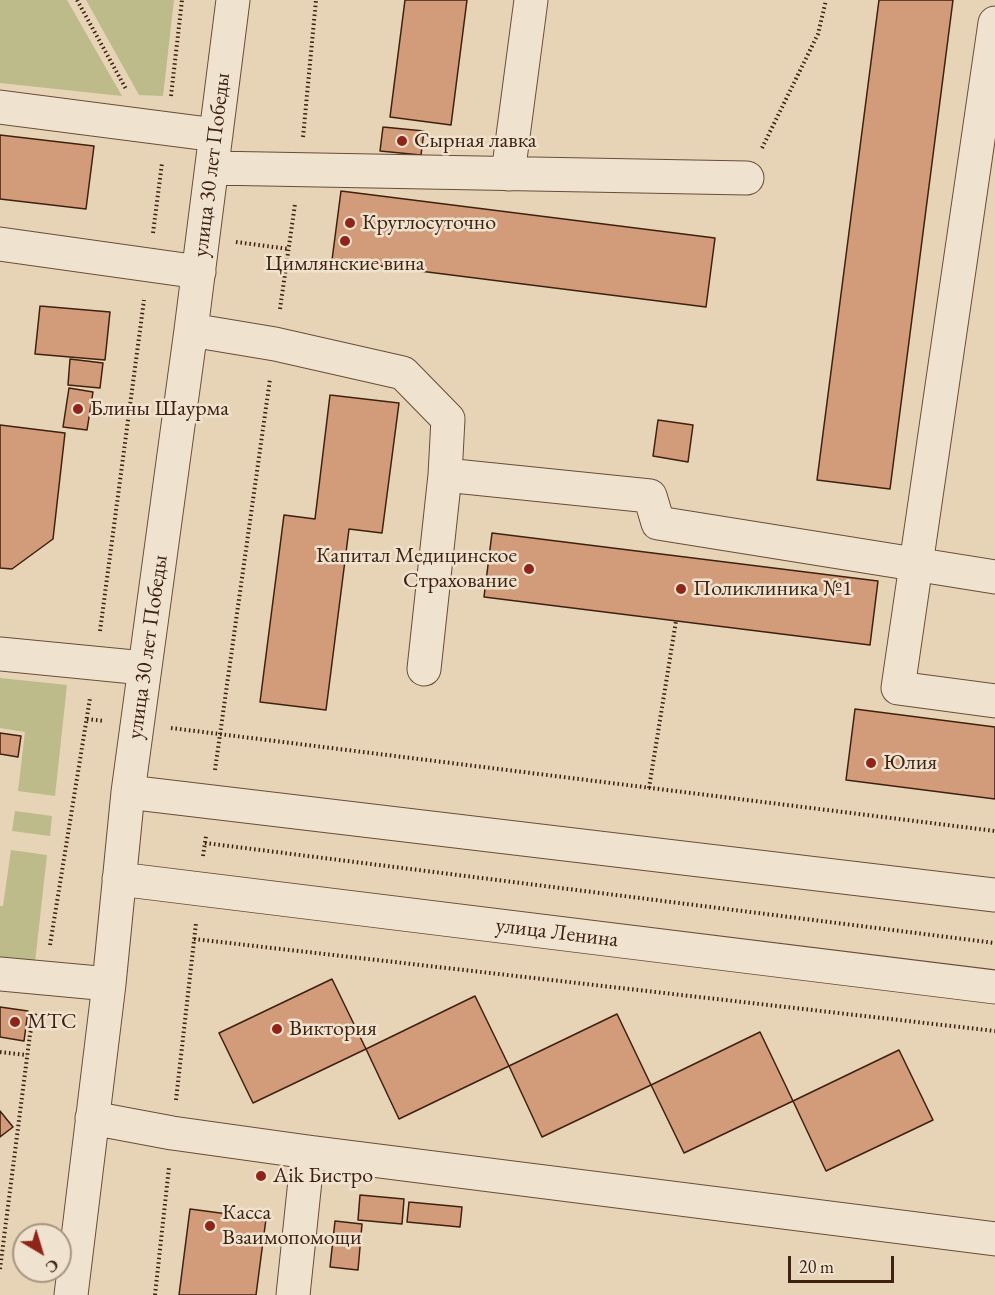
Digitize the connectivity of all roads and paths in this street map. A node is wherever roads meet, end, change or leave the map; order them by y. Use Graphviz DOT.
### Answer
graph roads {
  1 [pos="78,0"];
  2 [pos="182,0"];
  3 [pos="233,0"];
  4 [pos="316,0"];
  5 [pos="531,0"];
  6 [pos="826,0"];
  7 [pos="995,23"];
  8 [pos="128,92"];
  9 [pos="0,107"];
  10 [pos="167,128"];
  11 [pos="216,135"];
  12 [pos="212,168"];
  13 [pos="300,170"];
  14 [pos="508,174"];
  15 [pos="747,178"];
  16 [pos="0,244"];
  17 [pos="199,272"];
  18 [pos="191,330"];
  19 [pos="275,344"];
  20 [pos="445,474"];
  21 [pos="918,564"];
  22 [pos="995,577"];
  23 [pos="676,621"];
  24 [pos="0,654"];
  25 [pos="144,668"];
  26 [pos="424,669"];
  27 [pos="995,701"];
  28 [pos="87,719"];
  29 [pos="137,724"];
  30 [pos="220,734"];
  31 [pos="649,788"];
  32 [pos="128,792"];
  33 [pos="211,802"];
  34 [pos="995,831"];
  35 [pos="205,843"];
  36 [pos="119,879"];
  37 [pos="200,889"];
  38 [pos="995,895"];
  39 [pos="194,939"];
  40 [pos="995,943"];
  41 [pos="0,974"];
  42 [pos="109,984"];
  43 [pos="995,987"];
  44 [pos="995,1031"];
  45 [pos="0,1052"];
  46 [pos="27,1055"];
  47 [pos="92,1118"];
  48 [pos="172,1133"];
  49 [pos="308,1152"];
  50 [pos="995,1239"];
  51 [pos="71,1295"];
  52 [pos="155,1295"];
  53 [pos="293,1295"];
  1 -- 8 [label="path"];
  2 -- 10 [label="path"];
  3 -- 11 [label="street, улица 30 лет Победы"];
  4 -- 13 [label="path"];
  5 -- 14 [label="street"];
  6 -- 15 [label="path"];
  7 -- 21 [label="street"];
  9 -- 10 [label="street"];
  10 -- 11 [label="street"];
  11 -- 12 [label="street, улица 30 лет Победы"];
  12 -- 13 [label="street"];
  12 -- 17 [label="street, улица 30 лет Победы"];
  13 -- 14 [label="street"];
  13 -- 19 [label="path"];
  14 -- 15 [label="street"];
  16 -- 17 [label="street"];
  17 -- 18 [label="street, улица 30 лет Победы"];
  18 -- 19 [label="street"];
  18 -- 25 [label="street, улица 30 лет Победы"];
  19 -- 20 [label="street"];
  19 -- 30 [label="path"];
  20 -- 21 [label="street"];
  20 -- 26 [label="street"];
  21 -- 22 [label="street"];
  21 -- 27 [label="street"];
  23 -- 31 [label="path"];
  24 -- 25 [label="street"];
  25 -- 29 [label="street, улица 30 лет Победы"];
  28 -- 29 [label="path"];
  29 -- 30 [label="path"];
  29 -- 32 [label="street, улица 30 лет Победы"];
  30 -- 31 [label="path"];
  30 -- 33 [label="path"];
  31 -- 34 [label="path"];
  32 -- 33 [label="street"];
  32 -- 36 [label="street, улица 30 лет Победы"];
  33 -- 35 [label="path"];
  33 -- 38 [label="street"];
  35 -- 37 [label="path"];
  35 -- 40 [label="path"];
  36 -- 37 [label="street, улица Ленина"];
  36 -- 42 [label="street, улица 30 лет Победы"];
  37 -- 39 [label="path"];
  37 -- 43 [label="street, улица Ленина"];
  39 -- 44 [label="path"];
  39 -- 48 [label="path"];
  41 -- 42 [label="street"];
  42 -- 47 [label="street, улица 30 лет Победы"];
  45 -- 46 [label="path"];
  47 -- 48 [label="street"];
  47 -- 51 [label="street, улица 30 лет Победы"];
  48 -- 49 [label="street"];
  48 -- 52 [label="path"];
  49 -- 50 [label="street"];
  49 -- 53 [label="street"];
}
